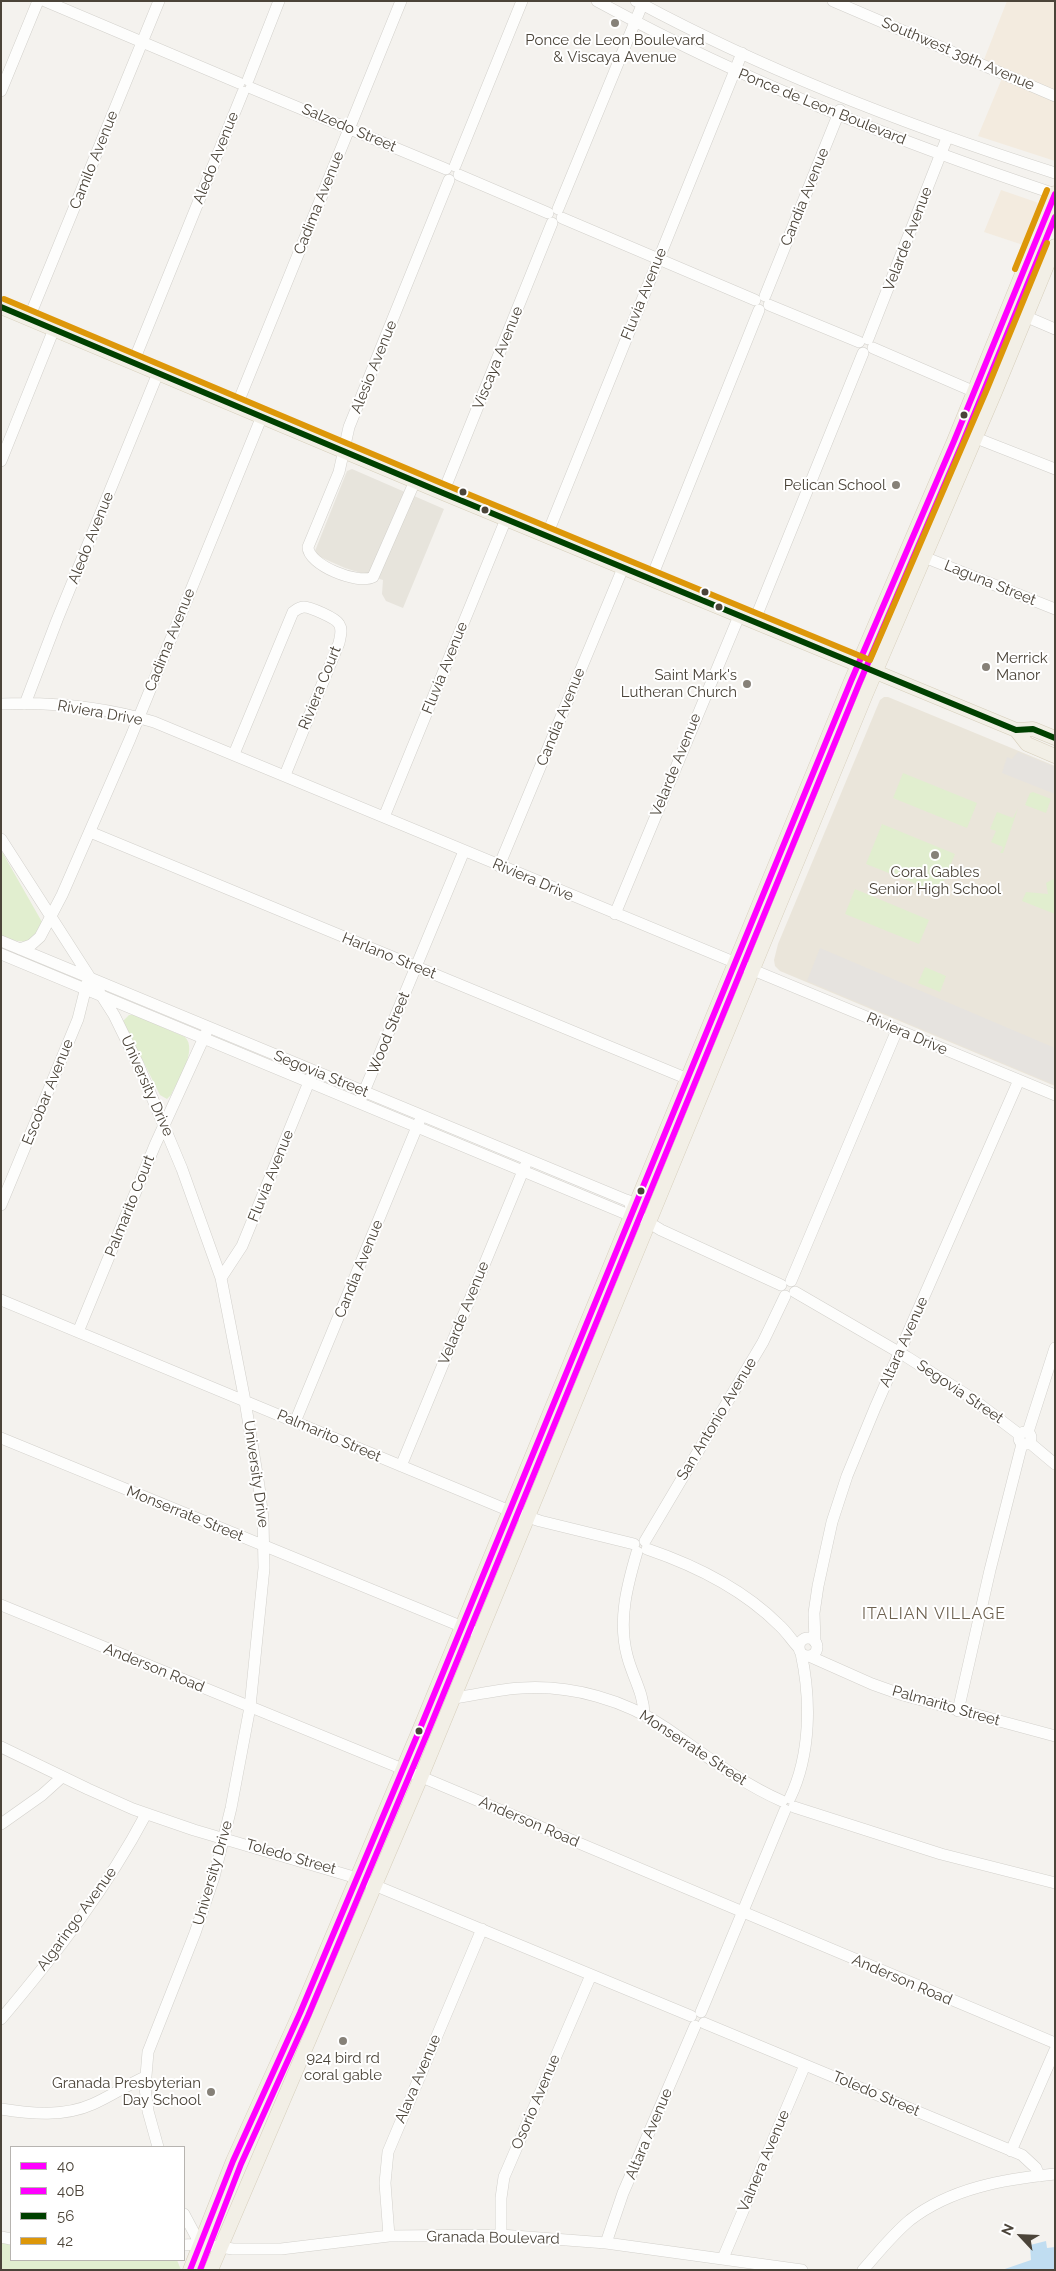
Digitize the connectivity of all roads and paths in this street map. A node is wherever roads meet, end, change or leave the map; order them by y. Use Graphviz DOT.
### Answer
graph roads {
  1 [pos="38,1"];
  2 [pos="45,1"];
  3 [pos="159,1"];
  4 [pos="279,1"];
  5 [pos="401,1"];
  6 [pos="522,1"];
  7 [pos="597,1"];
  8 [pos="833,1"];
  9 [pos="639,3"];
  10 [pos="634,21"];
  11 [pos="142,42"];
  12 [pos="742,53"];
  13 [pos="734,71"];
  14 [pos="245,85"];
  15 [pos="1,92"];
  16 [pos="1055,96"];
  17 [pos="843,98"];
  18 [pos="838,115"];
  19 [pos="349,129"];
  20 [pos="947,138"];
  21 [pos="940,155"];
  22 [pos="452,173"];
  23 [pos="1055,173"];
  24 [pos="1055,194"];
  25 [pos="555,216"];
  26 [pos="1055,246"];
  27 [pos="658,259"];
  28 [pos="762,303"];
  29 [pos="1,307"];
  30 [pos="1027,317"];
  31 [pos="29,318"];
  32 [pos="54,329"];
  33 [pos="1055,329"];
  34 [pos="866,346"];
  35 [pos="133,363"];
  36 [pos="158,373"];
  37 [pos="975,392"];
  38 [pos="237,405"];
  39 [pos="262,416"];
  40 [pos="976,438"];
  41 [pos="954,441"];
  42 [pos="344,450"];
  43 [pos="1,461"];
  44 [pos="1055,470"];
  45 [pos="415,481"];
  46 [pos="443,493"];
  47 [pos="506,519"];
  48 [pos="547,535"];
  49 [pos="924,557"];
  50 [pos="623,568"];
  51 [pos="651,579"];
  52 [pos="1055,609"];
  53 [pos="739,616"];
  54 [pos="754,622"];
  55 [pos="858,665"];
  56 [pos="875,672"];
  57 [pos="1,704"];
  58 [pos="25,704"];
  59 [pos="138,718"];
  60 [pos="1016,730"];
  61 [pos="1055,738"];
  62 [pos="234,754"];
  63 [pos="1055,756"];
  64 [pos="285,775"];
  65 [pos="384,817"];
  66 [pos="90,832"];
  67 [pos="1,839"];
  68 [pos="464,851"];
  69 [pos="499,866"];
  70 [pos="615,914"];
  71 [pos="51,917"];
  72 [pos="1,941"];
  73 [pos="20,949"];
  74 [pos="1,954"];
  75 [pos="735,964"];
  76 [pos="416,967"];
  77 [pos="752,970"];
  78 [pos="88,977"];
  79 [pos="86,990"];
  80 [pos="102,997"];
  81 [pos="208,1027"];
  82 [pos="897,1030"];
  83 [pos="203,1039"];
  84 [pos="314,1071"];
  85 [pos="688,1079"];
  86 [pos="1019,1080"];
  87 [pos="309,1083"];
  88 [pos="364,1092"];
  89 [pos="1055,1095"];
  90 [pos="359,1104"];
  91 [pos="422,1116"];
  92 [pos="164,1125"];
  93 [pos="417,1127"];
  94 [pos="527,1160"];
  95 [pos="523,1172"];
  96 [pos="1,1206"];
  97 [pos="633,1213"];
  98 [pos="649,1224"];
  99 [pos="221,1278"];
  100 [pos="788,1289"];
  101 [pos="1,1300"];
  102 [pos="78,1332"];
  103 [pos="1055,1348"];
  104 [pos="900,1352"];
  105 [pos="246,1401"];
  106 [pos="295,1422"];
  107 [pos="1,1438"];
  108 [pos="1025,1438"];
  109 [pos="1055,1464"];
  110 [pos="401,1466"];
  111 [pos="510,1511"];
  112 [pos="528,1518"];
  113 [pos="264,1546"];
  114 [pos="641,1546"];
  115 [pos="1,1605"];
  116 [pos="462,1627"];
  117 [pos="480,1634"];
  118 [pos="808,1647"];
  119 [pos="454,1698"];
  120 [pos="250,1707"];
  121 [pos="958,1711"];
  122 [pos="644,1715"];
  123 [pos="1055,1736"];
  124 [pos="1,1746"];
  125 [pos="403,1769"];
  126 [pos="62,1777"];
  127 [pos="421,1777"];
  128 [pos="787,1804"];
  129 [pos="146,1814"];
  130 [pos="1,1824"];
  131 [pos="224,1838"];
  132 [pos="357,1878"];
  133 [pos="1055,1883"];
  134 [pos="376,1885"];
  135 [pos="743,1913"];
  136 [pos="482,1929"];
  137 [pos="591,1975"];
  138 [pos="1,2019"];
  139 [pos="698,2019"];
  140 [pos="1055,2043"];
  141 [pos="1055,2050"];
  142 [pos="805,2064"];
  143 [pos="145,2077"];
  144 [pos="1,2109"];
  145 [pos="158,2146"];
  146 [pos="1011,2151"];
  147 [pos="1055,2174"];
  148 [pos="1039,2176"];
  149 [pos="185,2216"];
  150 [pos="501,2235"];
  151 [pos="389,2236"];
  152 [pos="606,2243"];
  153 [pos="200,2244"];
  154 [pos="185,2245"];
  155 [pos="221,2248"];
  156 [pos="723,2258"];
  157 [pos="190,2270"];
  158 [pos="211,2270"];
  159 [pos="802,2270"];
  160 [pos="863,2270"];
  1 -- 15 [label="street"];
  2 -- 11 [label="street, Salzedo Street"];
  3 -- 11 [label="street, Camilo Avenue"];
  4 -- 14 [label="street, Aledo Avenue"];
  5 -- 19 [label="street, Cadima Avenue"];
  6 -- 22 [label="street, Alesio Avenue"];
  7 -- 10 [label="street, Ponce de Leon Boulevard"];
  8 -- 16 [label="street, Southwest 39th Avenue"];
  9 -- 10 [label="street, Viscaya Avenue"];
  9 -- 12 [label="street, Ponce de Leon Boulevard"];
  10 -- 13 [label="street, Ponce de Leon Boulevard"];
  10 -- 25 [label="street, Viscaya Avenue"];
  11 -- 14 [label="street, Salzedo Street"];
  11 -- 31 [label="street, Camilo Avenue"];
  12 -- 13 [label="street, Fluvia Avenue"];
  12 -- 17 [label="street, Ponce de Leon Boulevard"];
  13 -- 18 [label="street, Ponce de Leon Boulevard"];
  13 -- 27 [label="street, Fluvia Avenue"];
  14 -- 19 [label="street, Salzedo Street"];
  14 -- 35 [label="street, Aledo Avenue"];
  17 -- 18 [label="street, Candia Avenue"];
  17 -- 20 [label="street, Ponce de Leon Boulevard"];
  18 -- 21 [label="street, Ponce de Leon Boulevard"];
  18 -- 28 [label="street, Candia Avenue"];
  19 -- 22 [label="street, Salzedo Street"];
  19 -- 38 [label="street, Cadima Avenue"];
  20 -- 21 [label="street, Velarde Avenue"];
  20 -- 23 [label="street, Ponce de Leon Boulevard"];
  21 -- 24 [label="street, Ponce de Leon Boulevard"];
  21 -- 34 [label="street, Velarde Avenue"];
  22 -- 25 [label="street, Salzedo Street"];
  22 -- 42 [label="street, Alesio Avenue"];
  24 -- 37 [label="main road"];
  25 -- 27 [label="street, Salzedo Street"];
  25 -- 46 [label="street, Viscaya Avenue"];
  26 -- 30 [label="main road"];
  27 -- 28 [label="street, Salzedo Street"];
  27 -- 48 [label="street, Fluvia Avenue"];
  28 -- 34 [label="street, Salzedo Street"];
  28 -- 51 [label="street, Candia Avenue"];
  29 -- 31 [label="main road"];
  30 -- 33 [label="street"];
  30 -- 40 [label="main road"];
  31 -- 32 [label="main road"];
  32 -- 35 [label="main road"];
  32 -- 43 [label="street"];
  34 -- 37 [label="street, Salzedo Street"];
  34 -- 54 [label="street, Velarde Avenue"];
  35 -- 36 [label="main road"];
  36 -- 38 [label="main road"];
  36 -- 58 [label="street, Aledo Avenue"];
  37 -- 41 [label="main road"];
  38 -- 39 [label="main road"];
  39 -- 42 [label="main road"];
  39 -- 59 [label="street, Cadima Avenue"];
  40 -- 41 [label="street"];
  40 -- 44 [label="street"];
  40 -- 49 [label="main road"];
  41 -- 55 [label="main road"];
  42 -- 45 [label="main road"];
  42 -- 45 [label="street, Alesio Avenue"];
  45 -- 46 [label="main road"];
  46 -- 47 [label="main road"];
  47 -- 48 [label="main road"];
  47 -- 65 [label="street, Fluvia Avenue"];
  48 -- 50 [label="main road"];
  49 -- 52 [label="street, Laguna Street"];
  49 -- 56 [label="main road"];
  50 -- 51 [label="main road"];
  50 -- 69 [label="street, Candia Avenue"];
  51 -- 53 [label="main road"];
  53 -- 54 [label="main road"];
  53 -- 70 [label="street, Velarde Avenue"];
  54 -- 55 [label="main road"];
  55 -- 56 [label="main road"];
  55 -- 75 [label="main road"];
  56 -- 60 [label="main road"];
  56 -- 77 [label="main road"];
  57 -- 58 [label="street, Riviera Drive"];
  58 -- 59 [label="street, Riviera Drive"];
  59 -- 62 [label="street, Riviera Drive"];
  59 -- 66 [label="street, Cadima Avenue"];
  60 -- 61 [label="main road"];
  60 -- 63 [label="main road"];
  62 -- 64 [label="street, Riviera Drive"];
  62 -- 64 [label="street, Riviera Court"];
  64 -- 65 [label="street, Riviera Drive"];
  65 -- 68 [label="street, Riviera Drive"];
  66 -- 71 [label="street, Cadima Avenue"];
  66 -- 76 [label="street, Harlano Street"];
  67 -- 71 [label="street, University Drive"];
  68 -- 69 [label="street, Riviera Drive"];
  68 -- 76 [label="street, Wood Street"];
  69 -- 70 [label="street, Riviera Drive"];
  70 -- 75 [label="street, Riviera Drive"];
  71 -- 73 [label="street, Cadima Avenue"];
  71 -- 78 [label="street, University Drive"];
  72 -- 73 [label="street, Segovia Street"];
  73 -- 78 [label="street, Segovia Street"];
  74 -- 79 [label="street, Segovia Street"];
  75 -- 77 [label="street, Riviera Drive"];
  75 -- 85 [label="main road"];
  76 -- 85 [label="street, Harlano Street"];
  76 -- 88 [label="street, Wood Street"];
  77 -- 82 [label="street, Riviera Drive"];
  77 -- 98 [label="main road"];
  78 -- 79 [label="street, Escobar Avenue"];
  78 -- 80 [label="street, University Drive"];
  78 -- 81 [label="street, Segovia Street"];
  79 -- 80 [label="street, Segovia Street"];
  79 -- 96 [label="street, Escobar Avenue"];
  80 -- 83 [label="street, Segovia Street"];
  80 -- 92 [label="street, University Drive"];
  81 -- 83 [label="street, Palmarito Court"];
  81 -- 84 [label="street, Segovia Street"];
  82 -- 86 [label="street, Riviera Drive"];
  82 -- 100 [label="street, San Antonio Avenue"];
  83 -- 87 [label="street, Segovia Street"];
  83 -- 92 [label="street, Palmarito Court"];
  84 -- 87 [label="street, Fluvia Avenue"];
  84 -- 88 [label="street, Segovia Street"];
  85 -- 97 [label="main road"];
  86 -- 89 [label="street, Riviera Drive"];
  86 -- 104 [label="street, Altara Avenue"];
  87 -- 90 [label="street, Segovia Street"];
  87 -- 99 [label="street, Fluvia Avenue"];
  88 -- 90 [label="street, Wood Street"];
  88 -- 91 [label="street, Segovia Street"];
  90 -- 93 [label="street, Segovia Street"];
  91 -- 93 [label="street, Candia Avenue"];
  91 -- 94 [label="street, Segovia Street"];
  92 -- 99 [label="street, University Drive"];
  92 -- 102 [label="street, Palmarito Court"];
  93 -- 95 [label="street, Segovia Street"];
  93 -- 106 [label="street, Candia Avenue"];
  94 -- 95 [label="street, Velarde Avenue"];
  94 -- 97 [label="street, Segovia Street"];
  95 -- 97 [label="street, Segovia Street"];
  95 -- 110 [label="street, Velarde Avenue"];
  97 -- 98 [label="street, Segovia Street"];
  97 -- 111 [label="main road"];
  98 -- 100 [label="street, Segovia Street"];
  98 -- 112 [label="main road"];
  99 -- 105 [label="street, University Drive"];
  100 -- 104 [label="street, Segovia Street"];
  100 -- 114 [label="street, San Antonio Avenue"];
  101 -- 102 [label="street, Palmarito Street"];
  102 -- 105 [label="street, Palmarito Street"];
  103 -- 108 [label="street"];
  104 -- 108 [label="street, Segovia Street"];
  104 -- 118 [label="street, Altara Avenue"];
  105 -- 106 [label="street, Palmarito Street"];
  105 -- 113 [label="street, University Drive"];
  106 -- 110 [label="street, Palmarito Street"];
  107 -- 113 [label="street, Monserrate Street"];
  108 -- 109 [label="street, Segovia Street"];
  108 -- 121 [label="street"];
  110 -- 111 [label="street, Palmarito Street"];
  111 -- 112 [label="street, Palmarito Street"];
  111 -- 116 [label="main road"];
  112 -- 114 [label="street, Palmarito Street"];
  112 -- 117 [label="main road"];
  113 -- 116 [label="street, Monserrate Street"];
  113 -- 120 [label="street, University Drive"];
  114 -- 118 [label="street, Palmarito Street"];
  114 -- 122 [label="street, San Antonio Avenue"];
  115 -- 120 [label="street, Anderson Road"];
  116 -- 117 [label="street, Monserrate Street"];
  116 -- 125 [label="main road"];
  117 -- 119 [label="main road"];
  118 -- 121 [label="street, Palmarito Street"];
  118 -- 128 [label="street, Altara Avenue"];
  119 -- 122 [label="street, Monserrate Street"];
  119 -- 127 [label="main road"];
  120 -- 125 [label="street, Anderson Road"];
  120 -- 131 [label="street, University Drive"];
  121 -- 123 [label="street, Palmarito Street"];
  122 -- 128 [label="street, Monserrate Street"];
  124 -- 126 [label="street, Toledo Street"];
  125 -- 127 [label="street, Anderson Road"];
  125 -- 132 [label="main road"];
  126 -- 129 [label="street, Toledo Street"];
  126 -- 130 [label="street"];
  127 -- 134 [label="main road"];
  127 -- 135 [label="street, Anderson Road"];
  128 -- 133 [label="street, Monserrate Street"];
  128 -- 135 [label="street, Altara Avenue"];
  129 -- 131 [label="street, Toledo Street"];
  129 -- 138 [label="street, Algaringo Avenue"];
  131 -- 132 [label="street, Toledo Street"];
  131 -- 143 [label="street, University Drive"];
  132 -- 134 [label="street, Toledo Street"];
  132 -- 153 [label="main road"];
  134 -- 136 [label="street, Toledo Street"];
  134 -- 155 [label="main road"];
  135 -- 139 [label="street, Altara Avenue"];
  135 -- 140 [label="street, Anderson Road"];
  136 -- 137 [label="street, Toledo Street"];
  136 -- 151 [label="street, Alava Avenue"];
  137 -- 139 [label="street, Toledo Street"];
  137 -- 150 [label="street, Osorio Avenue"];
  139 -- 142 [label="street, Toledo Street"];
  139 -- 152 [label="street, Altara Avenue"];
  141 -- 146 [label="street"];
  142 -- 146 [label="street, Toledo Street"];
  142 -- 156 [label="street, Valnera Avenue"];
  143 -- 144 [label="street"];
  143 -- 145 [label="street, University Drive"];
  146 -- 148 [label="street, Toledo Street"];
  147 -- 148 [label="street"];
  148 -- 160 [label="street"];
  149 -- 153 [label="street"];
  150 -- 151 [label="street, Granada Boulevard"];
  150 -- 152 [label="street, Granada Boulevard"];
  151 -- 155 [label="street, Granada Boulevard"];
  152 -- 156 [label="street, Granada Boulevard"];
  153 -- 154 [label="street, Granada Boulevard"];
  153 -- 155 [label="street, Granada Boulevard"];
  153 -- 157 [label="main road"];
  155 -- 158 [label="main road"];
  156 -- 159 [label="street, Granada Boulevard"];
}
